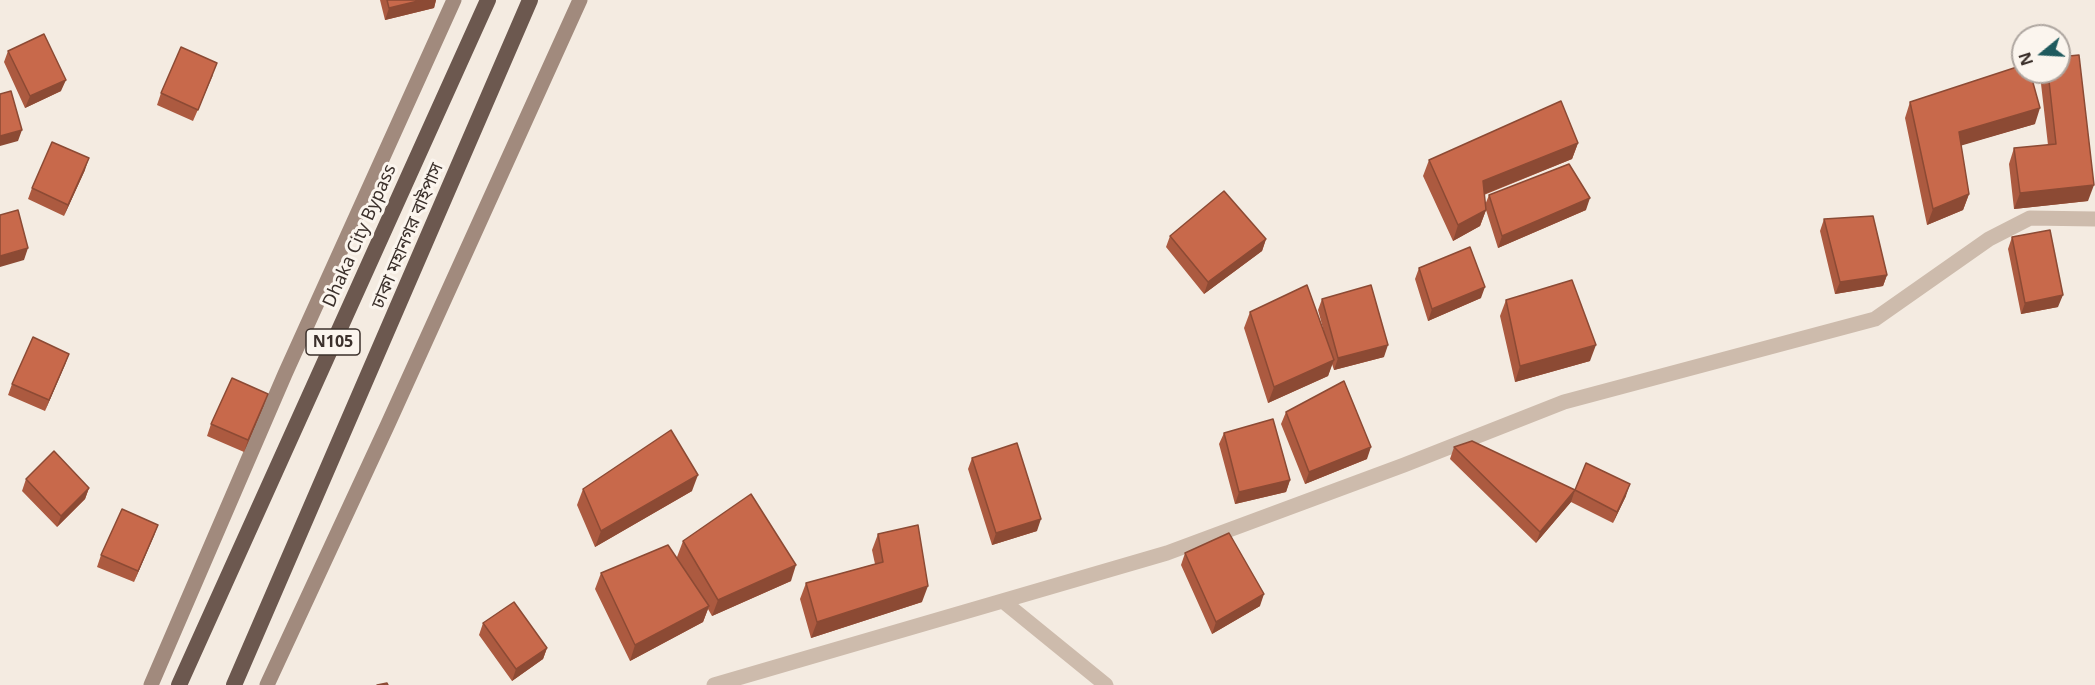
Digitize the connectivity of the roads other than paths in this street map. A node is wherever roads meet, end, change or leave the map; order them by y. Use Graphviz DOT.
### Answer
graph roads {
  1 [pos="454,0"];
  2 [pos="488,0"];
  3 [pos="530,0"];
  4 [pos="580,0"];
  5 [pos="2095,219"];
  6 [pos="1004,602"];
  7 [pos="151,685"];
  8 [pos="179,685"];
  9 [pos="234,685"];
  10 [pos="267,685"];
  11 [pos="714,685"];
  12 [pos="1106,685"];
  1 -- 7 [label="main road"];
  2 -- 8 [label="highway, Dhaka City Bypass / N105"];
  3 -- 9 [label="highway, ঢাকা মহানগর বাইপাস / N105"];
  4 -- 10 [label="main road"];
  5 -- 6 [label="street"];
  6 -- 11 [label="street"];
  6 -- 12 [label="street"];
}
